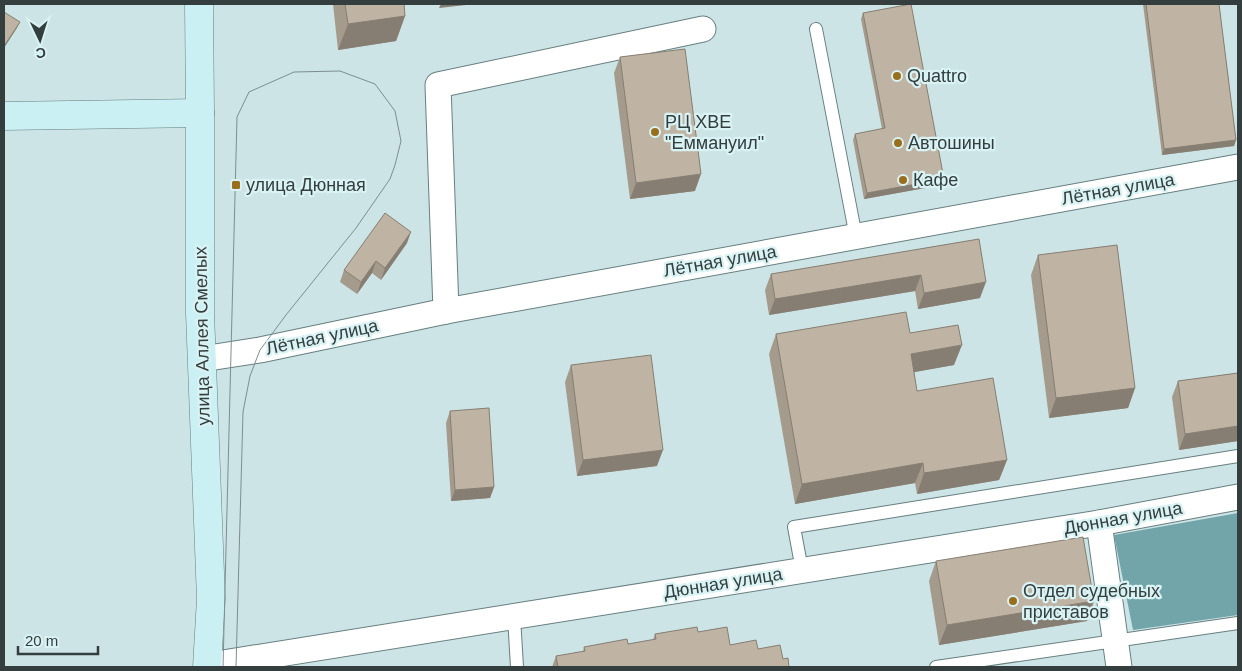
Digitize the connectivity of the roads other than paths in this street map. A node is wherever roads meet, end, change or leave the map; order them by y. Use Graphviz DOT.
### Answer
graph roads {
  1 [pos="199,4"];
  2 [pos="703,29"];
  3 [pos="816,29"];
  4 [pos="200,113"];
  5 [pos="4,116"];
  6 [pos="1238,167"];
  7 [pos="856,236"];
  8 [pos="446,311"];
  9 [pos="202,358"];
  10 [pos="1238,456"];
  11 [pos="1238,497"];
  12 [pos="1099,523"];
  13 [pos="802,570"];
  14 [pos="514,617"];
  15 [pos="1238,623"];
  16 [pos="1115,640"];
  17 [pos="207,665"];
  18 [pos="517,667"];
  19 [pos="936,667"];
  20 [pos="1118,667"];
  1 -- 4 [label="main road, улица Аллея Смелых"];
  2 -- 8 [label="street"];
  3 -- 7 [label="lane"];
  4 -- 5 [label="main road"];
  4 -- 9 [label="main road, улица Аллея Смелых"];
  6 -- 7 [label="street, Лётная улица"];
  7 -- 8 [label="street, Лётная улица"];
  8 -- 9 [label="street, Лётная улица"];
  9 -- 17 [label="main road, улица Аллея Смелых"];
  10 -- 13 [label="lane"];
  11 -- 12 [label="street, Дюнная улица"];
  12 -- 13 [label="street, Дюнная улица"];
  12 -- 16 [label="street"];
  13 -- 14 [label="street, Дюнная улица"];
  14 -- 17 [label="street, Дюнная улица"];
  14 -- 18 [label="lane"];
  15 -- 16 [label="lane"];
  16 -- 19 [label="lane"];
  16 -- 20 [label="street"];
}
